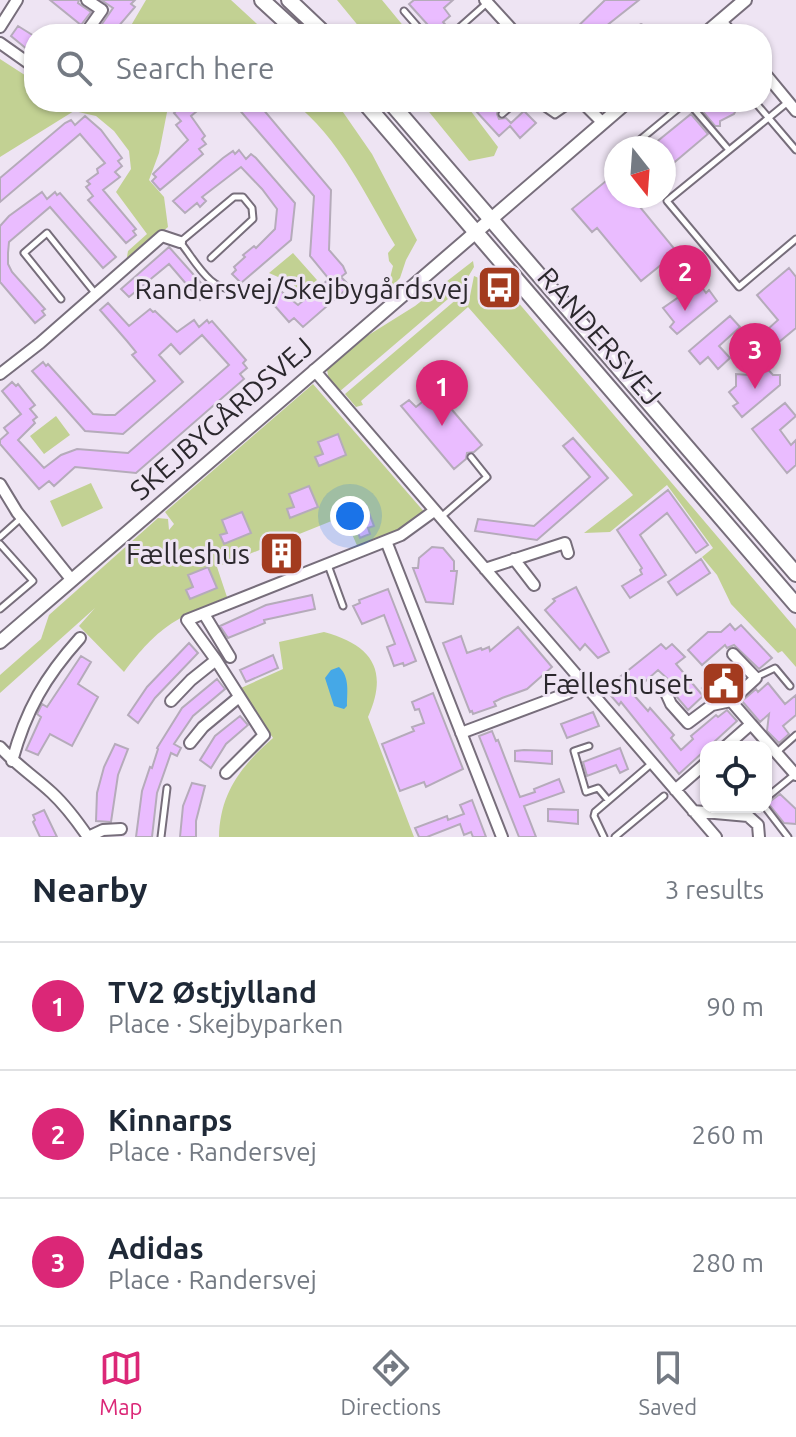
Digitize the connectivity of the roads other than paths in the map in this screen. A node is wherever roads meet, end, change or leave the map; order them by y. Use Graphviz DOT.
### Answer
graph roads {
  1 [pos="17,0"];
  2 [pos="87,0"];
  3 [pos="262,0"];
  4 [pos="289,0"];
  5 [pos="745,0"];
  6 [pos="487,1"];
  7 [pos="404,11"];
  8 [pos="721,21"];
  9 [pos="92,24"];
  10 [pos="288,24"];
  11 [pos="314,24"];
  12 [pos="415,24"];
  13 [pos="463,24"];
  14 [pos="504,24"];
  15 [pos="717,24"];
  16 [pos="724,24"];
  17 [pos="0,27"];
  18 [pos="0,43"];
  19 [pos="24,60"];
  20 [pos="772,82"];
  21 [pos="792,107"];
  22 [pos="373,112"];
  23 [pos="399,112"];
  24 [pos="504,112"];
  25 [pos="592,112"];
  26 [pos="616,112"];
  27 [pos="675,112"];
  28 [pos="696,112"];
  29 [pos="763,112"];
  30 [pos="502,114"];
  31 [pos="768,118"];
  32 [pos="603,123"];
  33 [pos="645,136"];
  34 [pos="729,150"];
  35 [pos="796,150"];
  36 [pos="493,219"];
  37 [pos="477,233"];
  38 [pos="796,239"];
  39 [pos="180,242"];
  40 [pos="211,258"];
  41 [pos="238,288"];
  42 [pos="95,293"];
  43 [pos="61,299"];
  44 [pos="314,370"];
  45 [pos="0,374"];
  46 [pos="471,457"];
  47 [pos="0,484"];
  48 [pos="437,515"];
  49 [pos="22,518"];
  50 [pos="0,537"];
  51 [pos="386,541"];
  52 [pos="0,544"];
  53 [pos="567,548"];
  54 [pos="514,559"];
  55 [pos="327,564"];
  56 [pos="485,569"];
  57 [pos="796,574"];
  58 [pos="71,579"];
  59 [pos="534,585"];
  60 [pos="796,605"];
  61 [pos="343,606"];
  62 [pos="0,609"];
  63 [pos="204,614"];
  64 [pos="80,638"];
  65 [pos="0,642"];
  66 [pos="733,654"];
  67 [pos="230,657"];
  68 [pos="216,660"];
  69 [pos="756,678"];
  70 [pos="580,681"];
  71 [pos="662,684"];
  72 [pos="790,686"];
  73 [pos="239,697"];
  74 [pos="171,701"];
  75 [pos="731,701"];
  76 [pos="751,724"];
  77 [pos="461,733"];
  78 [pos="796,735"];
  79 [pos="732,741"];
  80 [pos="190,743"];
  81 [pos="589,746"];
  82 [pos="0,747"];
  83 [pos="777,752"];
  84 [pos="12,761"];
  85 [pos="652,763"];
  86 [pos="700,768"];
  87 [pos="226,773"];
  88 [pos="796,774"];
  89 [pos="167,788"];
  90 [pos="675,790"];
  91 [pos="772,793"];
  92 [pos="664,796"];
  93 [pos="608,800"];
  94 [pos="693,811"];
  95 [pos="770,813"];
  96 [pos="121,829"];
  97 [pos="88,837"];
  98 [pos="161,837"];
  99 [pos="502,837"];
  100 [pos="604,837"];
  101 [pos="615,837"];
  102 [pos="716,837"];
  103 [pos="759,837"];
  104 [pos="788,837"];
  1 -- 17 [label="street"];
  2 -- 9 [label="street"];
  3 -- 10 [label="main road"];
  4 -- 11 [label="main road"];
  5 -- 8 [label="street"];
  6 -- 13 [label="lane"];
  6 -- 14 [label="street"];
  7 -- 12 [label="lane"];
  8 -- 15 [label="street"];
  8 -- 16 [label="street"];
  18 -- 19 [label="street"];
  20 -- 21 [label="street"];
  21 -- 31 [label="lane"];
  22 -- 37 [label="main road, RANDERSVEJ"];
  23 -- 36 [label="main road, RANDERSVEJ"];
  24 -- 30 [label="lane"];
  25 -- 32 [label="street"];
  26 -- 32 [label="street, SKEJBYGÅRDSVEJ"];
  27 -- 33 [label="lane"];
  28 -- 34 [label="lane"];
  29 -- 31 [label="lane"];
  31 -- 34 [label="lane"];
  31 -- 35 [label="lane"];
  32 -- 36 [label="street, SKEJBYGÅRDSVEJ"];
  34 -- 38 [label="lane"];
  36 -- 37 [label="street, SKEJBYGÅRDSVEJ"];
  36 -- 57 [label="main road, RANDERSVEJ"];
  37 -- 44 [label="street, SKEJBYGÅRDSVEJ"];
  37 -- 60 [label="main road, RANDERSVEJ"];
  39 -- 40 [label="lane"];
  39 -- 41 [label="lane"];
  39 -- 42 [label="street"];
  42 -- 43 [label="lane"];
  42 -- 45 [label="street"];
  44 -- 48 [label="street"];
  44 -- 58 [label="street, SKEJBYGÅRDSVEJ"];
  46 -- 48 [label="lane"];
  47 -- 49 [label="street"];
  48 -- 51 [label="street"];
  48 -- 56 [label="street"];
  49 -- 50 [label="lane"];
  49 -- 58 [label="street"];
  51 -- 55 [label="street"];
  51 -- 77 [label="street"];
  52 -- 62 [label="lane"];
  53 -- 54 [label="street"];
  54 -- 56 [label="street"];
  54 -- 59 [label="street"];
  55 -- 61 [label="lane"];
  55 -- 63 [label="street"];
  56 -- 70 [label="street"];
  58 -- 65 [label="street, SKEJBYGÅRDSVEJ"];
  63 -- 67 [label="street"];
  63 -- 68 [label="street"];
  64 -- 84 [label="street"];
  66 -- 69 [label="street"];
  68 -- 73 [label="street"];
  68 -- 74 [label="street"];
  69 -- 72 [label="lane"];
  69 -- 75 [label="street"];
  70 -- 77 [label="street"];
  70 -- 85 [label="street"];
  71 -- 75 [label="street"];
  73 -- 80 [label="street"];
  73 -- 87 [label="street"];
  75 -- 76 [label="street"];
  76 -- 79 [label="street"];
  76 -- 83 [label="street"];
  77 -- 99 [label="street"];
  78 -- 83 [label="lane"];
  81 -- 93 [label="lane"];
  82 -- 84 [label="street"];
  83 -- 88 [label="street"];
  84 -- 97 [label="street"];
  85 -- 90 [label="street"];
  85 -- 93 [label="lane"];
  86 -- 90 [label="street"];
  88 -- 91 [label="lane"];
  89 -- 98 [label="lane"];
  90 -- 94 [label="street"];
  92 -- 101 [label="lane"];
  93 -- 100 [label="lane"];
  94 -- 102 [label="street"];
  94 -- 103 [label="street"];
  95 -- 104 [label="lane"];
  96 -- 97 [label="street"];
}
